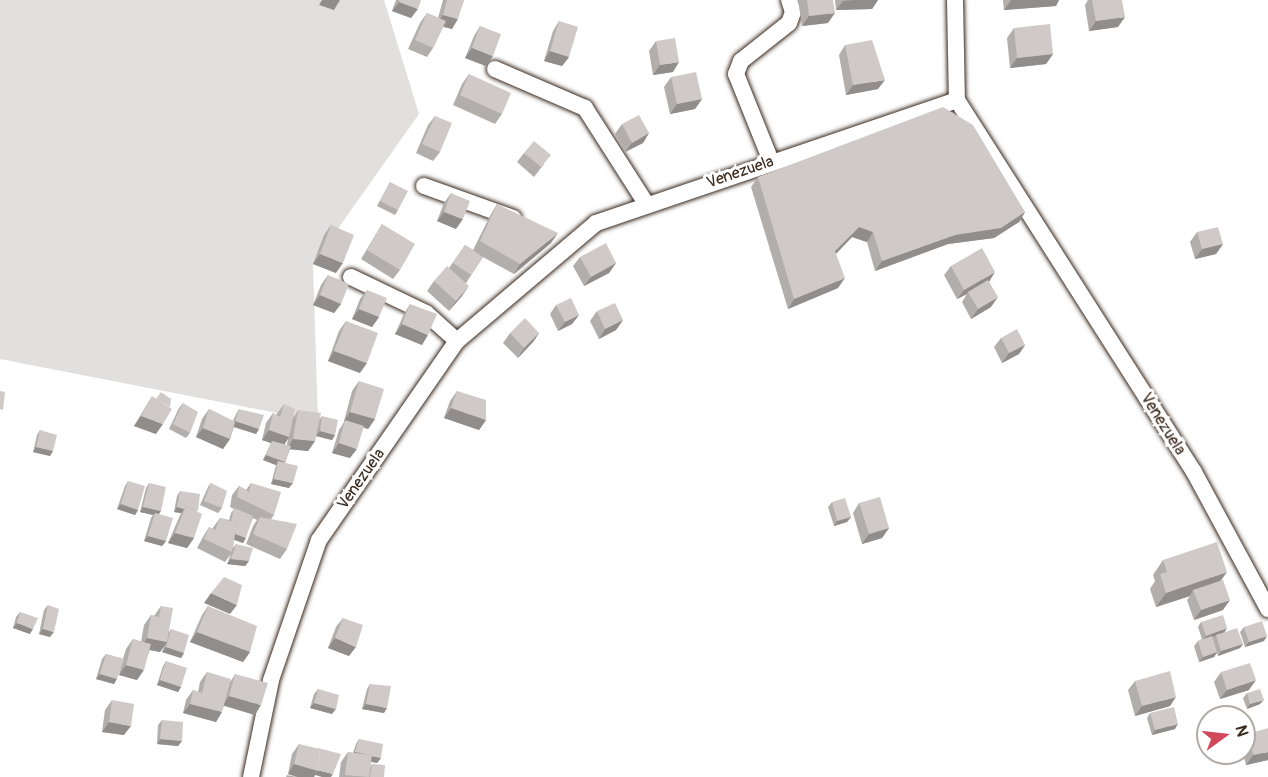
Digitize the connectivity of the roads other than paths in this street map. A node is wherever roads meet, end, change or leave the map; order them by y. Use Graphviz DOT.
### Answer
graph roads {
  1 [pos="789,0"];
  2 [pos="956,0"];
  3 [pos="495,69"];
  4 [pos="957,100"];
  5 [pos="771,161"];
  6 [pos="424,186"];
  7 [pos="647,205"];
  8 [pos="527,224"];
  9 [pos="548,233"];
  10 [pos="569,243"];
  11 [pos="351,277"];
  12 [pos="457,341"];
  13 [pos="1268,609"];
  14 [pos="251,777"];
  1 -- 5 [label="street"];
  2 -- 4 [label="street"];
  3 -- 7 [label="street"];
  4 -- 5 [label="street, Venezuela"];
  4 -- 13 [label="street, Venezuela"];
  5 -- 7 [label="street, Venezuela"];
  6 -- 8 [label="street"];
  7 -- 10 [label="street, Venezuela"];
  9 -- 10 [label="street"];
  10 -- 12 [label="street, Venezuela"];
  11 -- 12 [label="street"];
  12 -- 14 [label="street, Venezuela"];
}
